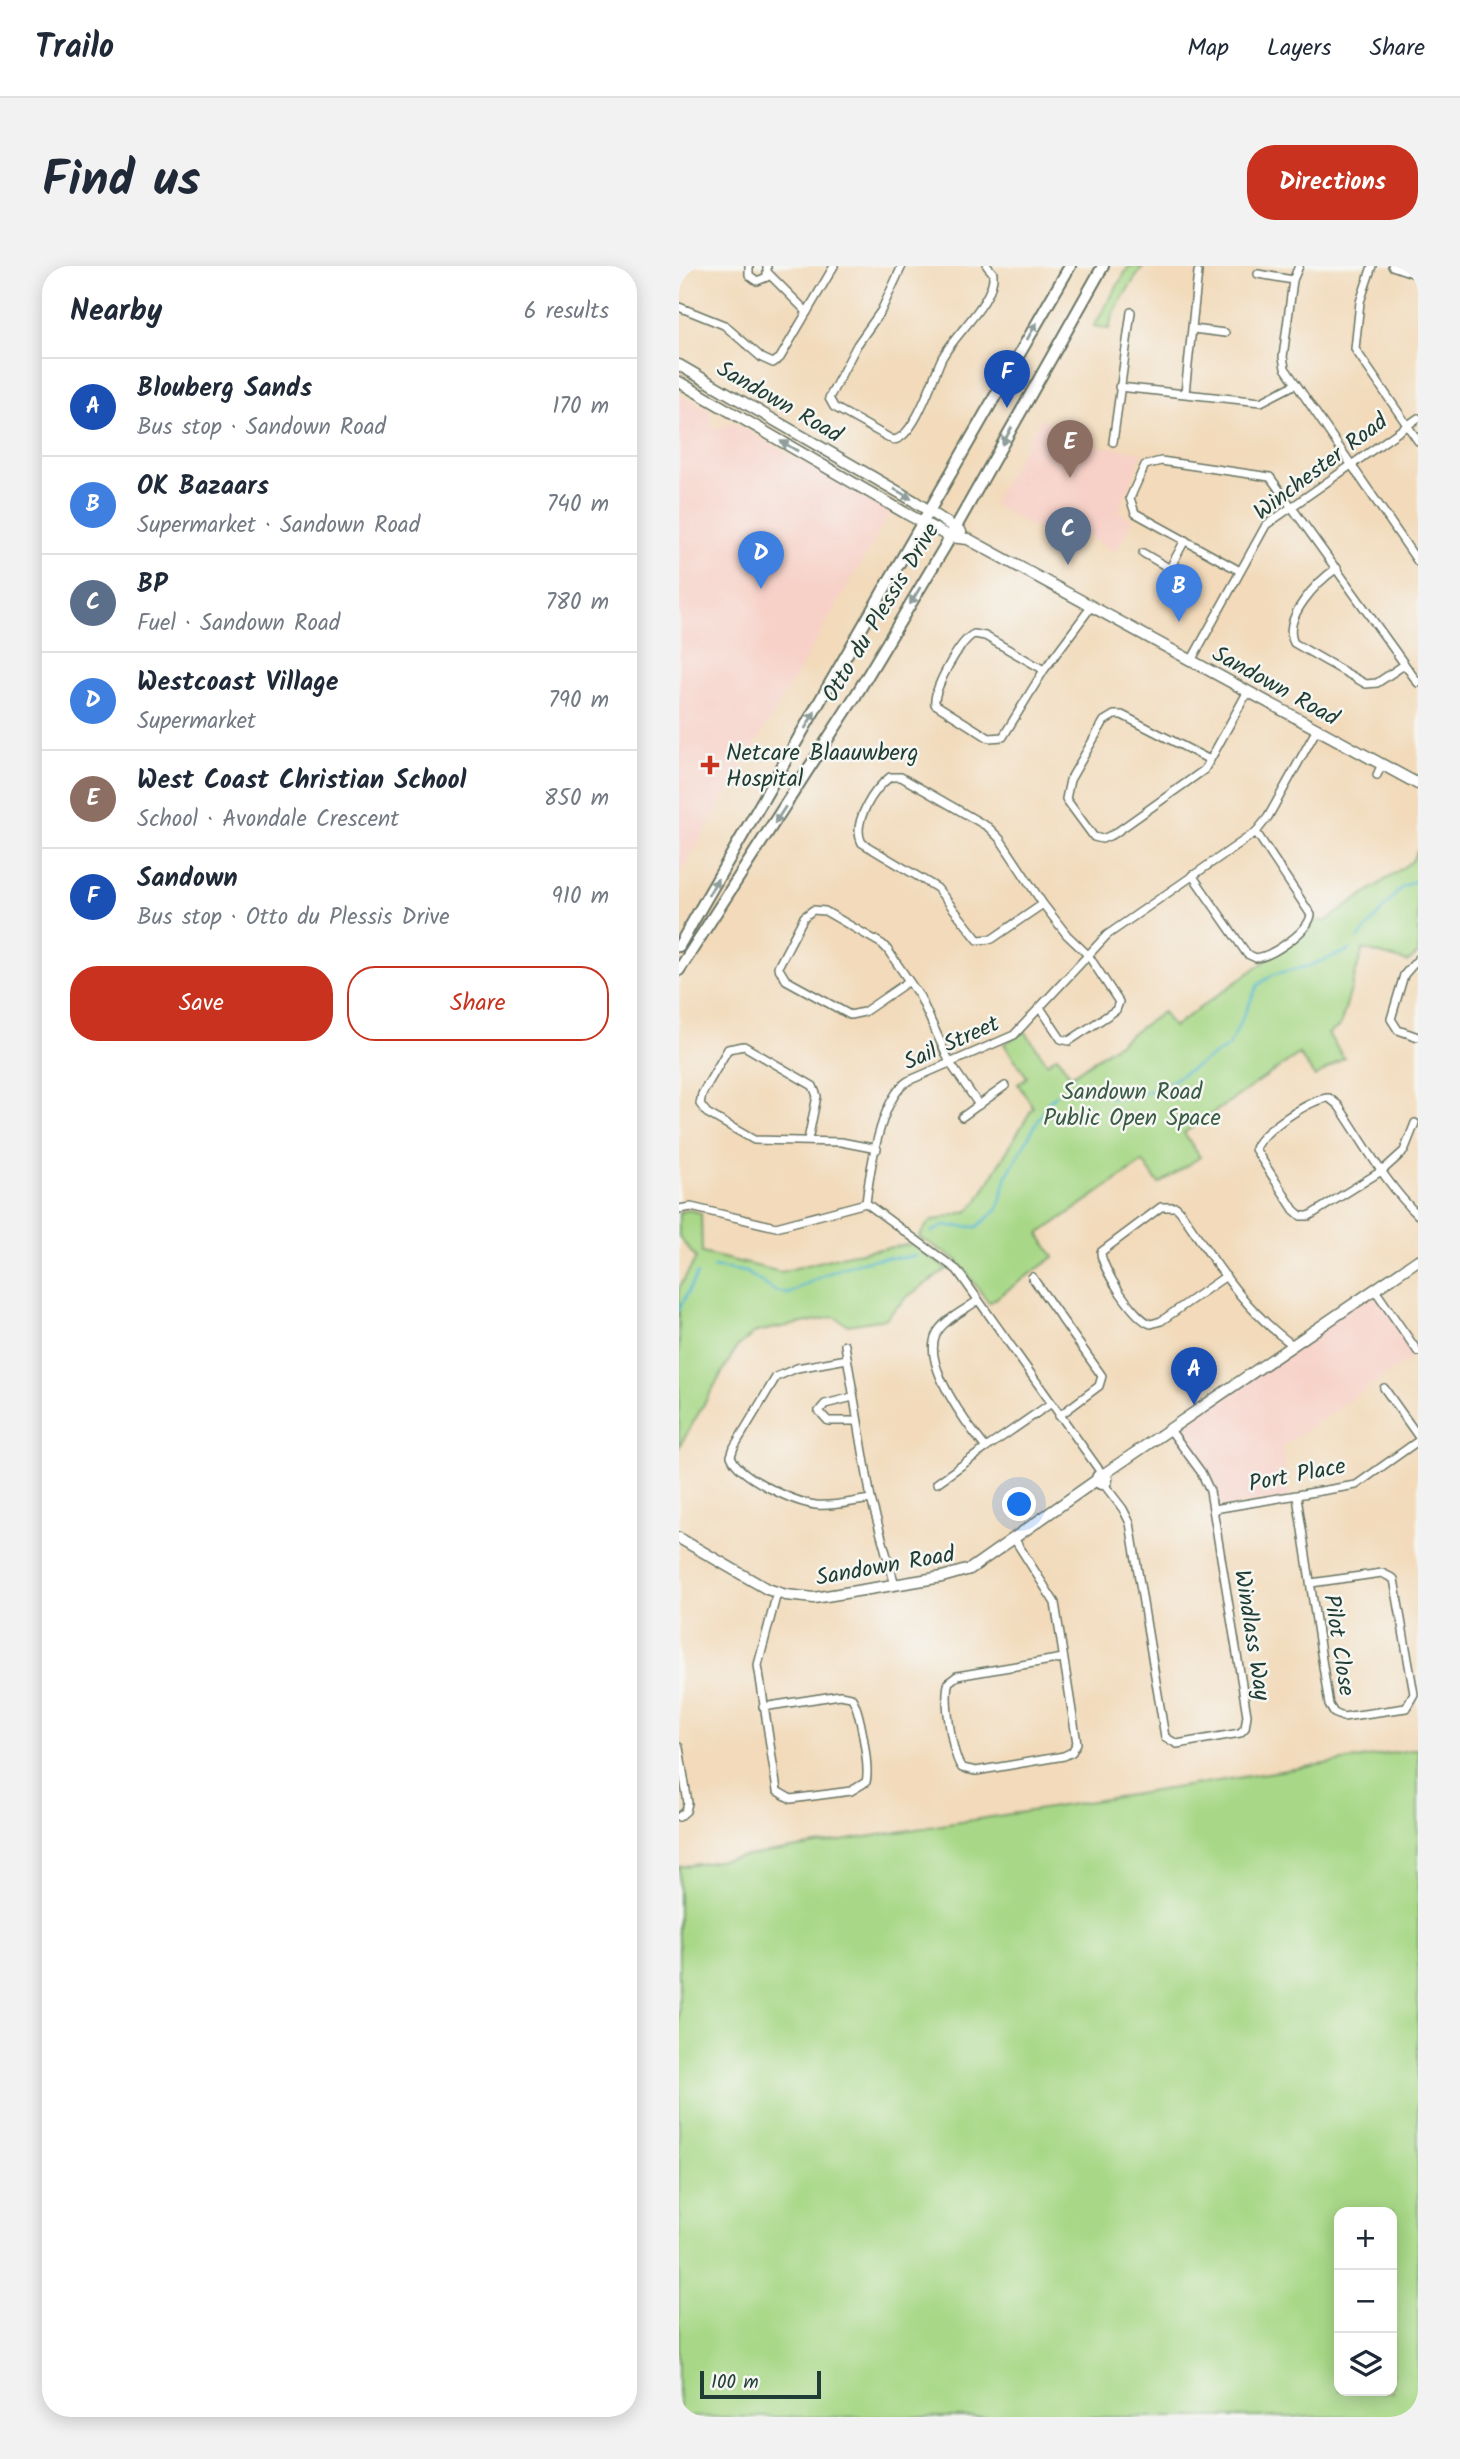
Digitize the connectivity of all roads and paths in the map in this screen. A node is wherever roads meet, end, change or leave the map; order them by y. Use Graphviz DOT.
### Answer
graph roads {
  1 [pos="749,266"];
  2 [pos="834,266"];
  3 [pos="902,266"];
  4 [pos="987,266"];
  5 [pos="1070,266"];
  6 [pos="1103,266"];
  7 [pos="1299,266"];
  8 [pos="1372,266"];
  9 [pos="1392,266"];
  10 [pos="767,269"];
  11 [pos="1198,272"];
  12 [pos="1258,274"];
  13 [pos="1418,275"];
  14 [pos="1293,280"];
  15 [pos="679,307"];
  16 [pos="807,312"];
  17 [pos="1131,312"];
  18 [pos="1193,330"];
  19 [pos="1225,333"];
  20 [pos="679,365"];
  21 [pos="679,382"];
  22 [pos="1296,384"];
  23 [pos="1119,387"];
  24 [pos="1185,393"];
  25 [pos="1418,418"];
  26 [pos="1407,425"];
  27 [pos="1418,441"];
  28 [pos="1113,442"];
  29 [pos="1352,465"];
  30 [pos="1293,505"];
  31 [pos="931,511"];
  32 [pos="924,523"];
  33 [pos="956,526"];
  34 [pos="950,537"];
  35 [pos="968,539"];
  36 [pos="1185,540"];
  37 [pos="1143,553"];
  38 [pos="1418,562"];
  39 [pos="1170,568"];
  40 [pos="1337,568"];
  41 [pos="1240,570"];
  42 [pos="1198,585"];
  43 [pos="1091,607"];
  44 [pos="1191,661"];
  45 [pos="1404,665"];
  46 [pos="1044,670"];
  47 [pos="1418,683"];
  48 [pos="1248,691"];
  49 [pos="1317,729"];
  50 [pos="1210,760"];
  51 [pos="1382,764"];
  52 [pos="1377,775"];
  53 [pos="1418,784"];
  54 [pos="1256,832"];
  55 [pos="1192,875"];
  56 [pos="1043,904"];
  57 [pos="679,946"];
  58 [pos="1088,955"];
  59 [pos="1418,958"];
  60 [pos="679,970"];
  61 [pos="909,981"];
  62 [pos="1041,1009"];
  63 [pos="1418,1037"];
  64 [pos="950,1063"];
  65 [pos="1005,1086"];
  66 [pos="979,1105"];
  67 [pos="962,1117"];
  68 [pos="1415,1123"];
  69 [pos="808,1140"];
  70 [pos="877,1149"];
  71 [pos="1383,1170"];
  72 [pos="866,1203"];
  73 [pos="679,1209"];
  74 [pos="1418,1215"];
  75 [pos="1418,1260"];
  76 [pos="1226,1276"];
  77 [pos="1032,1277"];
  78 [pos="1375,1290"];
  79 [pos="978,1300"];
  80 [pos="845,1345"];
  81 [pos="1294,1346"];
  82 [pos="1418,1352"];
  83 [pos="847,1359"];
  84 [pos="1384,1388"];
  85 [pos="853,1397"];
  86 [pos="1050,1404"];
  87 [pos="1059,1416"];
  88 [pos="857,1421"];
  89 [pos="1171,1431"];
  90 [pos="1418,1436"];
  91 [pos="1418,1441"];
  92 [pos="986,1448"];
  93 [pos="1103,1479"];
  94 [pos="937,1483"];
  95 [pos="1297,1497"];
  96 [pos="871,1499"];
  97 [pos="1214,1509"];
  98 [pos="679,1538"];
  99 [pos="1015,1539"];
  100 [pos="1311,1583"];
  101 [pos="895,1585"];
  102 [pos="777,1593"];
  103 [pos="1063,1658"];
  104 [pos="763,1707"];
  105 [pos="679,1747"];
  106 [pos="679,1817"];
  1 -- 10 [label="street"];
  2 -- 16 [label="street"];
  3 -- 4 [label="street"];
  31 -- 5 [label="main road, Otto du Plessis Drive, one-way"];
  6 -- 33 [label="main road, Otto du Plessis Drive, one-way"];
  7 -- 14 [label="street"];
  8 -- 26 [label="street"];
  9 -- 13 [label="street"];
  10 -- 16 [label="street"];
  11 -- 18 [label="street"];
  12 -- 14 [label="street"];
  14 -- 22 [label="street"];
  15 -- 16 [label="street"];
  17 -- 23 [label="street"];
  18 -- 19 [label="street"];
  18 -- 24 [label="street"];
  20 -- 31 [label="street, Sandown Road, one-way"];
  32 -- 21 [label="street, Sandown Road, one-way"];
  22 -- 24 [label="street"];
  22 -- 29 [label="street"];
  23 -- 24 [label="street"];
  23 -- 28 [label="street"];
  25 -- 26 [label="street, Winchester Road"];
  26 -- 27 [label="street"];
  26 -- 29 [label="street, Winchester Road"];
  29 -- 30 [label="street, Winchester Road"];
  29 -- 38 [label="street"];
  30 -- 36 [label="street"];
  30 -- 40 [label="street"];
  30 -- 41 [label="street, Winchester Road"];
  31 -- 32 [label="main road, Otto du Plessis Drive"];
  31 -- 33 [label="street, Sandown Road"];
  32 -- 34 [label="street, Sandown Road"];
  57 -- 32 [label="main road, Otto du Plessis Drive, one-way"];
  33 -- 34 [label="main road, Otto du Plessis Drive"];
  33 -- 35 [label="street, Sandown Road"];
  34 -- 35 [label="street, Sandown Road"];
  34 -- 60 [label="main road, Otto du Plessis Drive, one-way"];
  35 -- 43 [label="street, Sandown Road"];
  36 -- 39 [label="street"];
  36 -- 41 [label="street"];
  37 -- 39 [label="street"];
  39 -- 42 [label="street"];
  40 -- 45 [label="street"];
  40 -- 45 [label="street"];
  41 -- 44 [label="street, Winchester Road"];
  43 -- 44 [label="street, Sandown Road"];
  43 -- 46 [label="street"];
  44 -- 48 [label="street, Sandown Road"];
  45 -- 47 [label="street"];
  46 -- 46 [label="street"];
  48 -- 49 [label="street, Sandown Road"];
  48 -- 50 [label="street"];
  49 -- 51 [label="street, Sandown Road"];
  49 -- 54 [label="street, Sail Street"];
  50 -- 50 [label="street"];
  51 -- 52 [label="street"];
  51 -- 53 [label="street, Sandown Road"];
  54 -- 55 [label="street, Sail Street"];
  54 -- 55 [label="street"];
  55 -- 58 [label="street, Sail Street"];
  56 -- 56 [label="street"];
  56 -- 58 [label="street"];
  58 -- 62 [label="street, Sail Street"];
  58 -- 62 [label="street"];
  59 -- 63 [label="street"];
  61 -- 61 [label="street"];
  61 -- 64 [label="street"];
  62 -- 64 [label="street, Sail Street"];
  64 -- 66 [label="street"];
  64 -- 70 [label="street, Sail Street"];
  65 -- 66 [label="street"];
  66 -- 67 [label="street"];
  68 -- 71 [label="street"];
  69 -- 69 [label="street"];
  69 -- 70 [label="street"];
  70 -- 72 [label="street, Sail Street"];
  71 -- 71 [label="street"];
  71 -- 74 [label="street"];
  72 -- 73 [label="street"];
  72 -- 79 [label="street"];
  75 -- 78 [label="street, Sandown Road"];
  76 -- 76 [label="street"];
  76 -- 81 [label="street"];
  77 -- 87 [label="street"];
  78 -- 81 [label="street, Sandown Road"];
  78 -- 82 [label="street"];
  79 -- 86 [label="street"];
  79 -- 92 [label="street"];
  80 -- 83 [label="street"];
  81 -- 89 [label="street, Sandown Road"];
  83 -- 85 [label="street"];
  83 -- 96 [label="street"];
  84 -- 90 [label="street"];
  85 -- 88 [label="street"];
  85 -- 88 [label="street"];
  86 -- 87 [label="street"];
  86 -- 92 [label="street"];
  87 -- 93 [label="street"];
  88 -- 96 [label="street"];
  89 -- 93 [label="street, Sandown Road"];
  89 -- 97 [label="street, Windlass Way"];
  91 -- 95 [label="street, Port Place"];
  92 -- 94 [label="street"];
  93 -- 97 [label="street, Windlass Way"];
  93 -- 99 [label="street, Sandown Road"];
  95 -- 97 [label="street, Port Place"];
  95 -- 100 [label="street, Pilot Close"];
  96 -- 101 [label="street"];
  98 -- 102 [label="street, Sandown Road"];
  99 -- 101 [label="street, Sandown Road"];
  99 -- 103 [label="street"];
  100 -- 100 [label="street, Pilot Close"];
  101 -- 102 [label="street, Sandown Road"];
  102 -- 104 [label="street"];
  103 -- 103 [label="street"];
  104 -- 104 [label="street"];
  105 -- 106 [label="street"];
}
